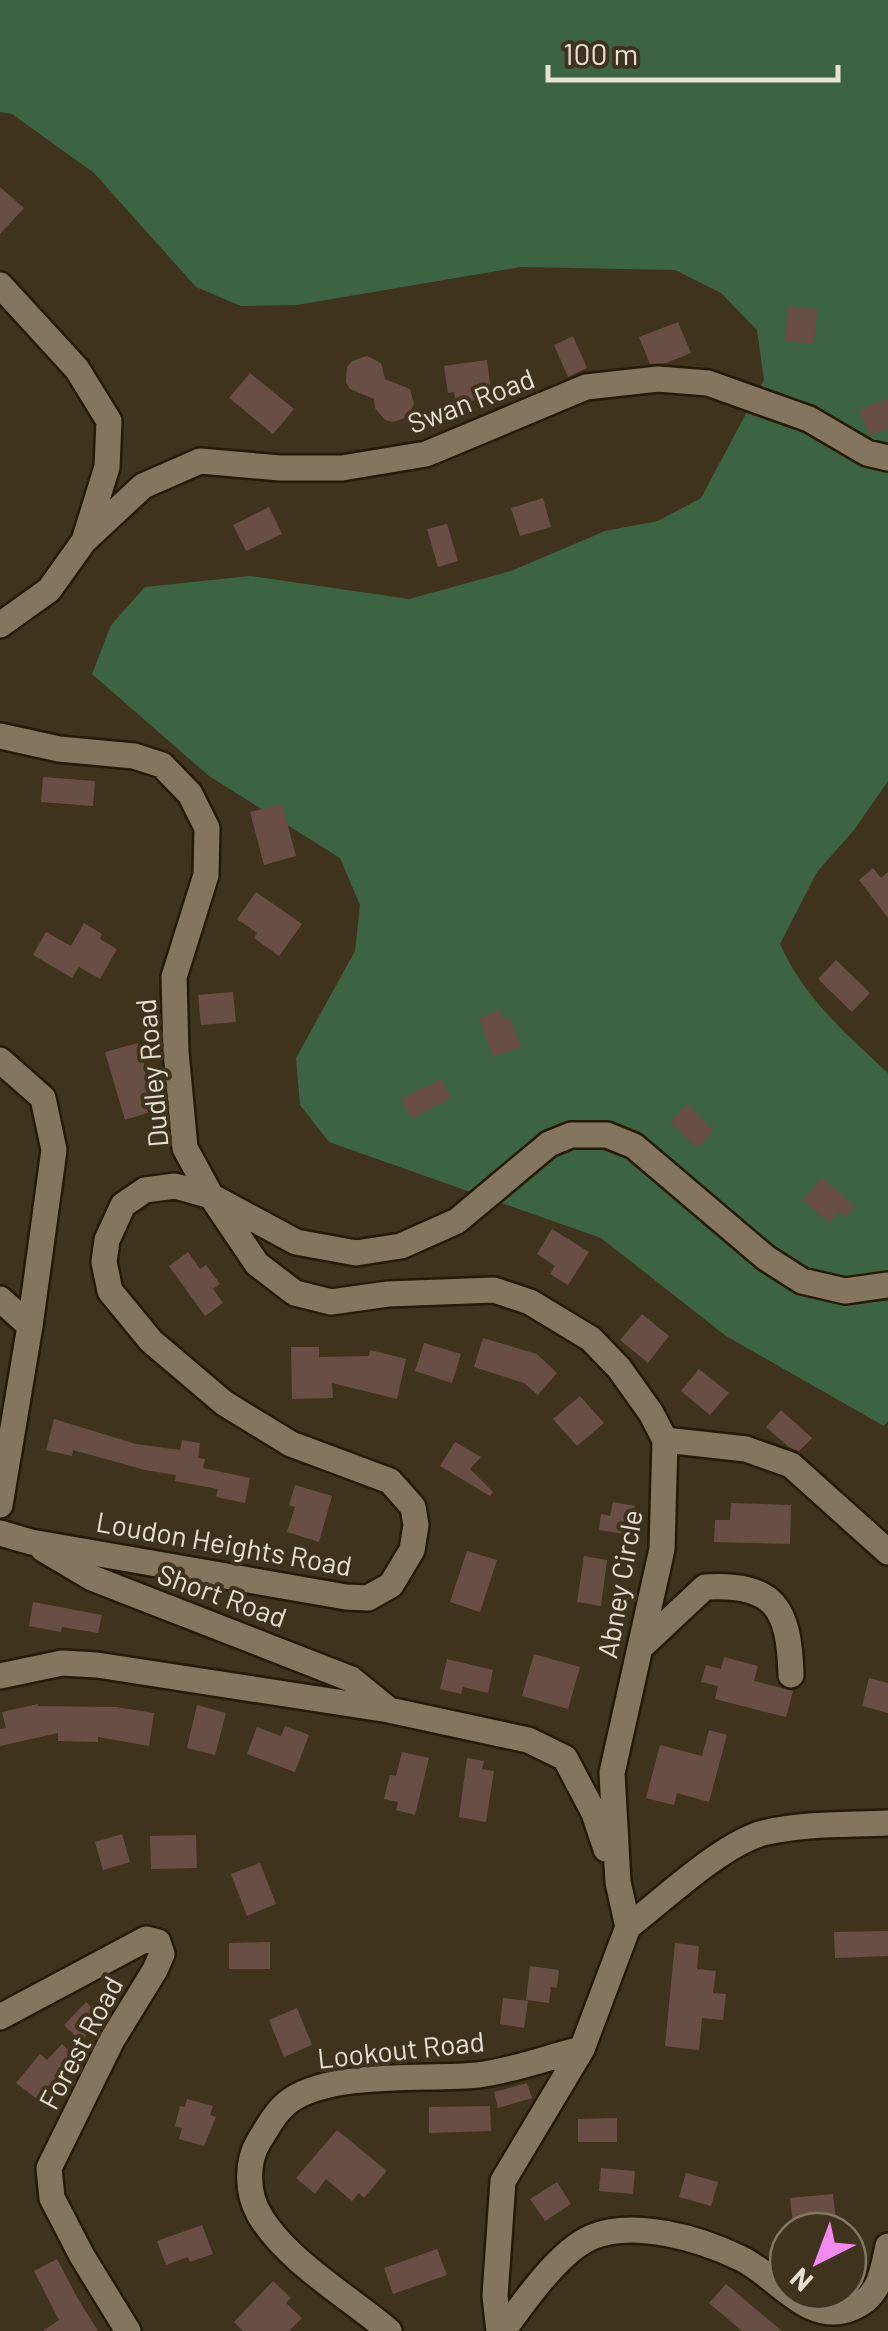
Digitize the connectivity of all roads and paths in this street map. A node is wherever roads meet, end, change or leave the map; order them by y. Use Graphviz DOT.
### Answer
graph roads {
  1 [pos="0,285"];
  2 [pos="888,458"];
  3 [pos="84,541"];
  4 [pos="0,626"];
  5 [pos="0,736"];
  6 [pos="0,1060"];
  7 [pos="211,1196"];
  8 [pos="888,1285"];
  9 [pos="0,1299"];
  10 [pos="30,1326"];
  11 [pos="665,1440"];
  12 [pos="0,1505"];
  13 [pos="0,1533"];
  14 [pos="31,1542"];
  15 [pos="888,1552"];
  16 [pos="640,1648"];
  17 [pos="791,1675"];
  18 [pos="0,1676"];
  19 [pos="389,1710"];
  20 [pos="888,1823"];
  21 [pos="618,1882"];
  22 [pos="628,1927"];
  23 [pos="0,2018"];
  24 [pos="582,2049"];
  25 [pos="888,2246"];
  26 [pos="884,2292"];
  27 [pos="842,2322"];
  28 [pos="128,2331"];
  29 [pos="389,2331"];
  30 [pos="501,2331"];
  1 -- 3 [label="street"];
  2 -- 3 [label="street, Swan Road"];
  3 -- 4 [label="street"];
  5 -- 7 [label="street, Dudley Road"];
  6 -- 10 [label="street"];
  7 -- 8 [label="street, Loudon Heights Road"];
  7 -- 11 [label="street"];
  7 -- 14 [label="street, Loudon Heights Road"];
  9 -- 10 [label="street"];
  10 -- 12 [label="street"];
  11 -- 15 [label="street"];
  11 -- 16 [label="street, Abney Circle"];
  13 -- 14 [label="street, Loudon Heights Road"];
  14 -- 19 [label="street, Short Road"];
  16 -- 17 [label="street"];
  16 -- 21 [label="street, Abney Circle"];
  18 -- 19 [label="street, Abney Circle"];
  19 -- 21 [label="street, Abney Circle"];
  20 -- 22 [label="street"];
  21 -- 22 [label="street, Abney Circle"];
  22 -- 24 [label="street"];
  23 -- 28 [label="street, Forest Road"];
  24 -- 29 [label="street, Lookout Road"];
  24 -- 30 [label="street"];
  25 -- 26 [label="street"];
  26 -- 27 [label="street"];
  27 -- 30 [label="street"];
}
